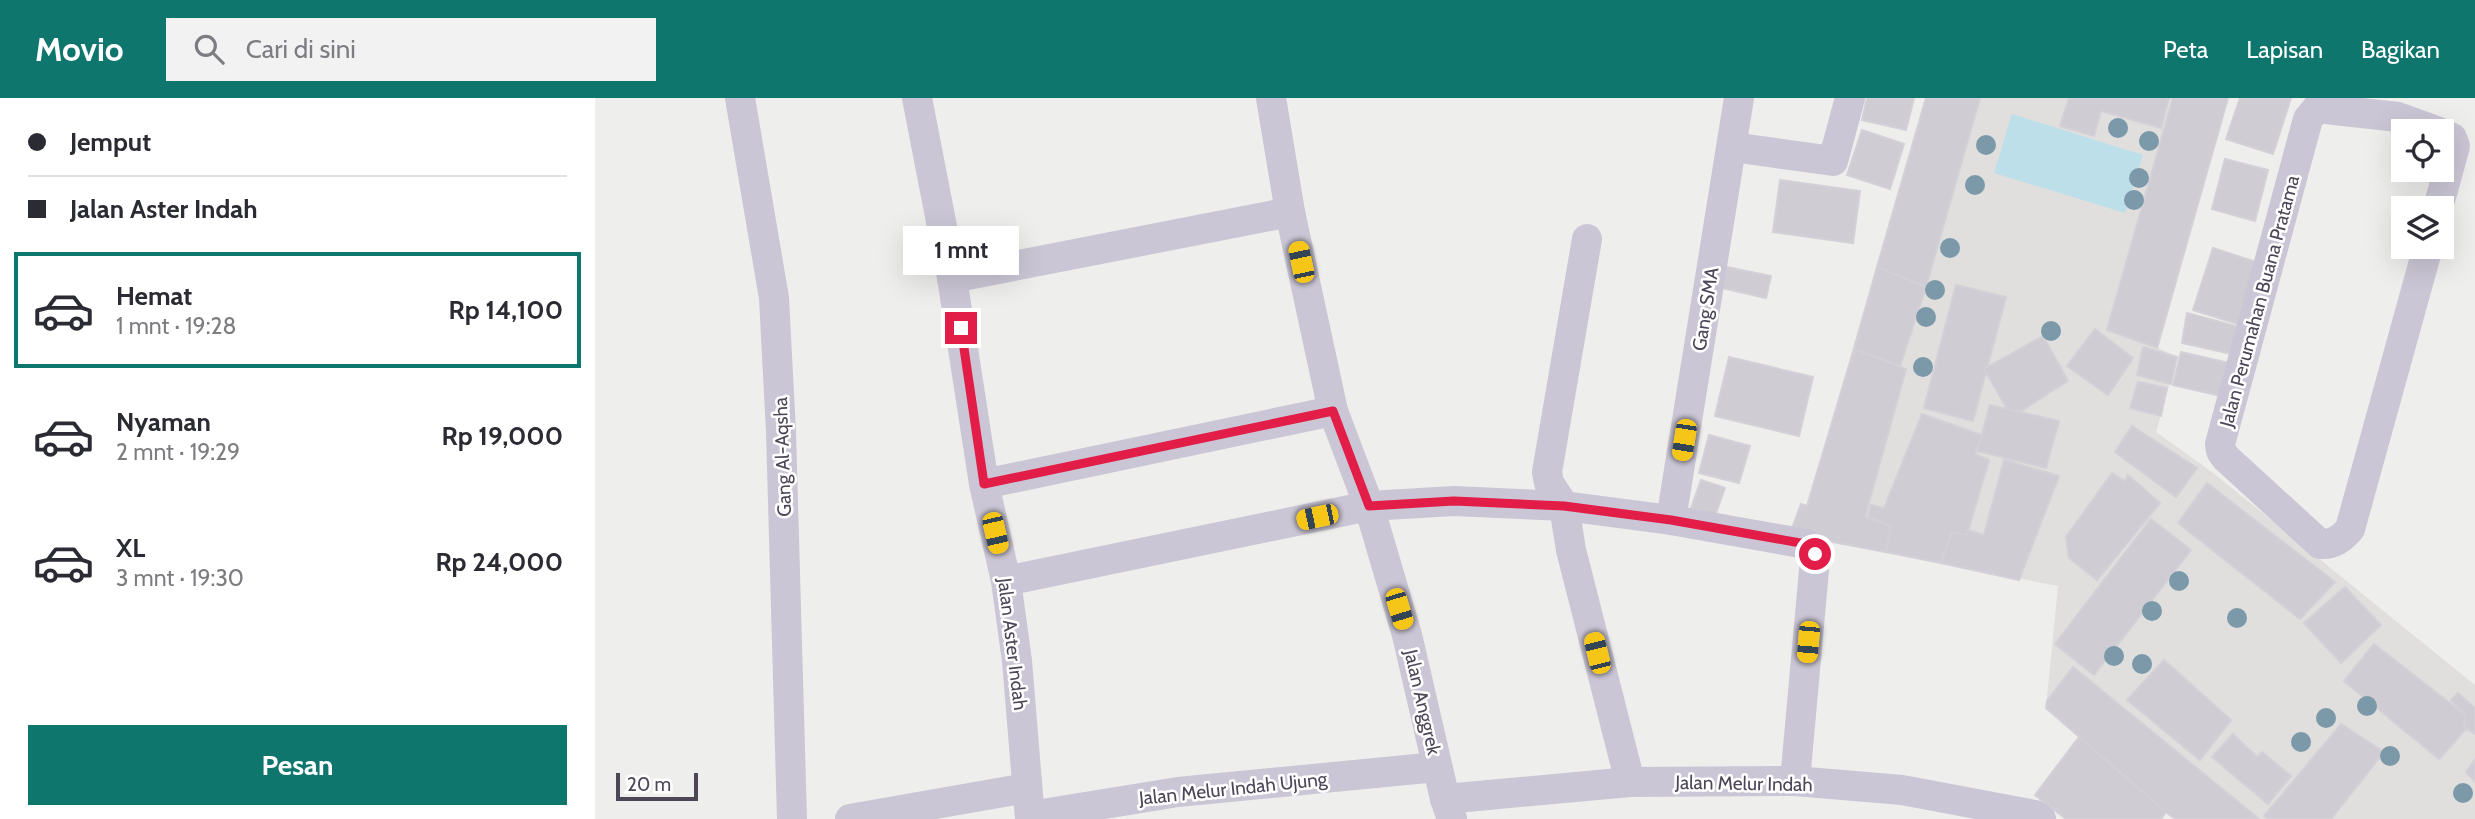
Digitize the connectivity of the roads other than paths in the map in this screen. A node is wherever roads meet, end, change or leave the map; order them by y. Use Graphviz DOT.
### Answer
graph roads {
  1 [pos="740,98"];
  2 [pos="917,98"];
  3 [pos="1271,98"];
  4 [pos="1739,98"];
  5 [pos="1850,98"];
  6 [pos="2400,108"];
  7 [pos="2418,119"];
  8 [pos="1732,147"];
  9 [pos="1290,212"];
  10 [pos="1587,239"];
  11 [pos="2425,259"];
  12 [pos="952,278"];
  13 [pos="1333,411"];
  14 [pos="984,484"];
  15 [pos="1369,506"];
  16 [pos="1564,506"];
  17 [pos="1671,520"];
  18 [pos="1006,581"];
  19 [pos="1437,767"];
  20 [pos="1795,781"];
  21 [pos="1630,782"];
  22 [pos="1178,805"];
  23 [pos="1029,808"];
  24 [pos="1448,809"];
  25 [pos="2037,818"];
  26 [pos="792,819"];
  27 [pos="850,819"];
  1 -- 26 [label="street, Gang Al-Aqsha"];
  2 -- 12 [label="street, Jalan Aster Indah"];
  3 -- 9 [label="street, Jalan Anggrek"];
  4 -- 8 [label="street, Gang SMA"];
  5 -- 8 [label="street"];
  6 -- 7 [label="street, Jalan Perumahan Buana Pratama"];
  6 -- 11 [label="street, Jalan Perumahan Buana Pratama"];
  8 -- 17 [label="street, Gang SMA"];
  9 -- 12 [label="street"];
  9 -- 13 [label="street, Jalan Anggrek"];
  10 -- 16 [label="street"];
  12 -- 14 [label="street, Jalan Aster Indah"];
  13 -- 14 [label="street"];
  13 -- 15 [label="street, Jalan Anggrek"];
  14 -- 18 [label="street, Jalan Aster Indah"];
  15 -- 16 [label="street"];
  15 -- 18 [label="street"];
  15 -- 19 [label="street, Jalan Anggrek"];
  16 -- 17 [label="street"];
  16 -- 21 [label="street"];
  17 -- 20 [label="street"];
  18 -- 23 [label="street, Jalan Aster Indah"];
  19 -- 22 [label="street, Jalan Melur Indah Ujung"];
  19 -- 24 [label="street, Jalan Anggrek"];
  20 -- 21 [label="street, Jalan Melur Indah"];
  20 -- 25 [label="street, Jalan Melur Indah"];
  21 -- 24 [label="street, Jalan Melur Indah"];
  22 -- 23 [label="street, Jalan Melur Indah Ujung"];
  23 -- 27 [label="street, Jalan Melur Indah Ujung"];
}
